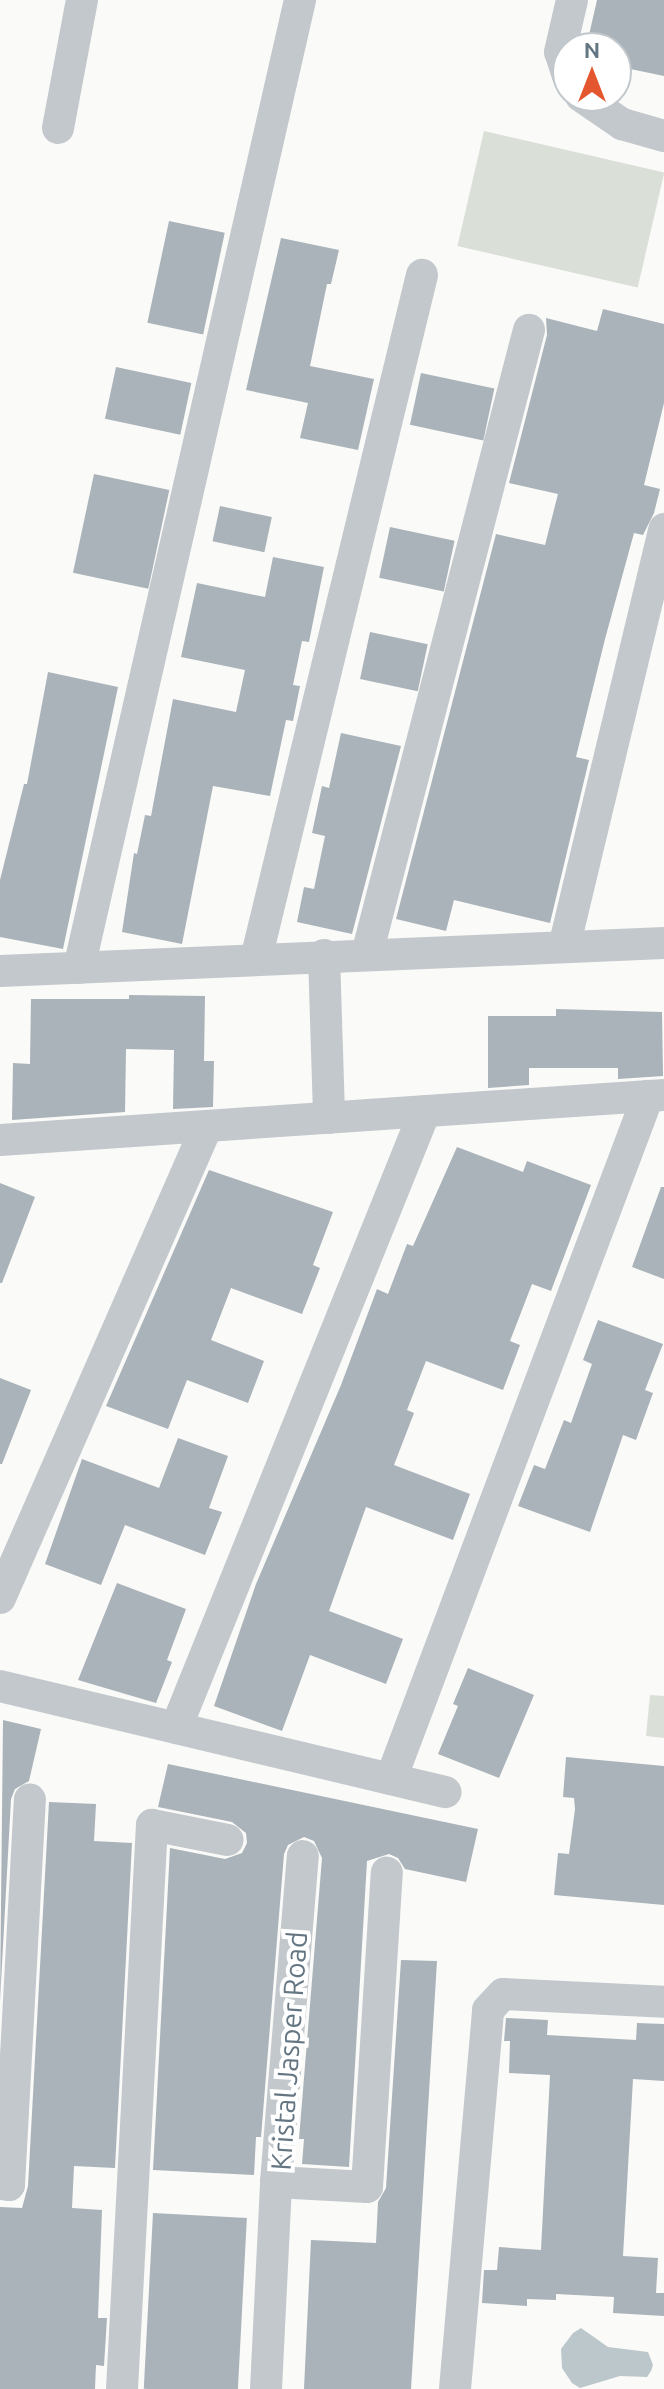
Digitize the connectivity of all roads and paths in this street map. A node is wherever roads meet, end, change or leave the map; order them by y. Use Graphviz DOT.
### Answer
graph roads {
  1 [pos="82,0"];
  2 [pos="300,0"];
  3 [pos="572,0"];
  4 [pos="565,32"];
  5 [pos="604,112"];
  6 [pos="58,128"];
  7 [pos="664,136"];
  8 [pos="422,275"];
  9 [pos="529,330"];
  10 [pos="664,529"];
  11 [pos="664,943"];
  12 [pos="564,947"];
  13 [pos="367,954"];
  14 [pos="324,955"];
  15 [pos="256,959"];
  16 [pos="79,968"];
  17 [pos="2,976"];
  18 [pos="656,1095"];
  19 [pos="425,1111"];
  20 [pos="329,1118"];
  21 [pos="207,1126"];
  22 [pos="0,1140"];
  23 [pos="0,1598"];
  24 [pos="0,1686"];
  25 [pos="176,1728"];
  26 [pos="391,1779"];
  27 [pos="446,1792"];
  28 [pos="30,1800"];
  29 [pos="228,1840"];
  30 [pos="303,1856"];
  31 [pos="387,1873"];
  32 [pos="664,2002"];
  33 [pos="8,2041"];
  34 [pos="276,2182"];
  35 [pos="0,2184"];
  36 [pos="122,2389"];
  37 [pos="266,2389"];
  38 [pos="455,2389"];
  1 -- 6 [label="street"];
  2 -- 16 [label="street"];
  3 -- 4 [label="street"];
  5 -- 7 [label="street"];
  8 -- 15 [label="street"];
  9 -- 13 [label="street"];
  10 -- 12 [label="street"];
  11 -- 12 [label="street"];
  12 -- 13 [label="street"];
  13 -- 14 [label="street"];
  14 -- 15 [label="street"];
  14 -- 20 [label="street"];
  15 -- 16 [label="street"];
  16 -- 17 [label="street"];
  18 -- 19 [label="street"];
  18 -- 26 [label="street"];
  19 -- 20 [label="street"];
  19 -- 25 [label="street"];
  20 -- 21 [label="street"];
  21 -- 22 [label="street"];
  21 -- 23 [label="street"];
  24 -- 25 [label="street"];
  25 -- 26 [label="street"];
  26 -- 27 [label="street"];
  28 -- 33 [label="street"];
  29 -- 36 [label="street"];
  30 -- 34 [label="street, Kristal Jasper Road"];
  31 -- 34 [label="street, Kristal Jasper Road"];
  32 -- 38 [label="street"];
  33 -- 35 [label="street"];
  34 -- 37 [label="street"];
}
